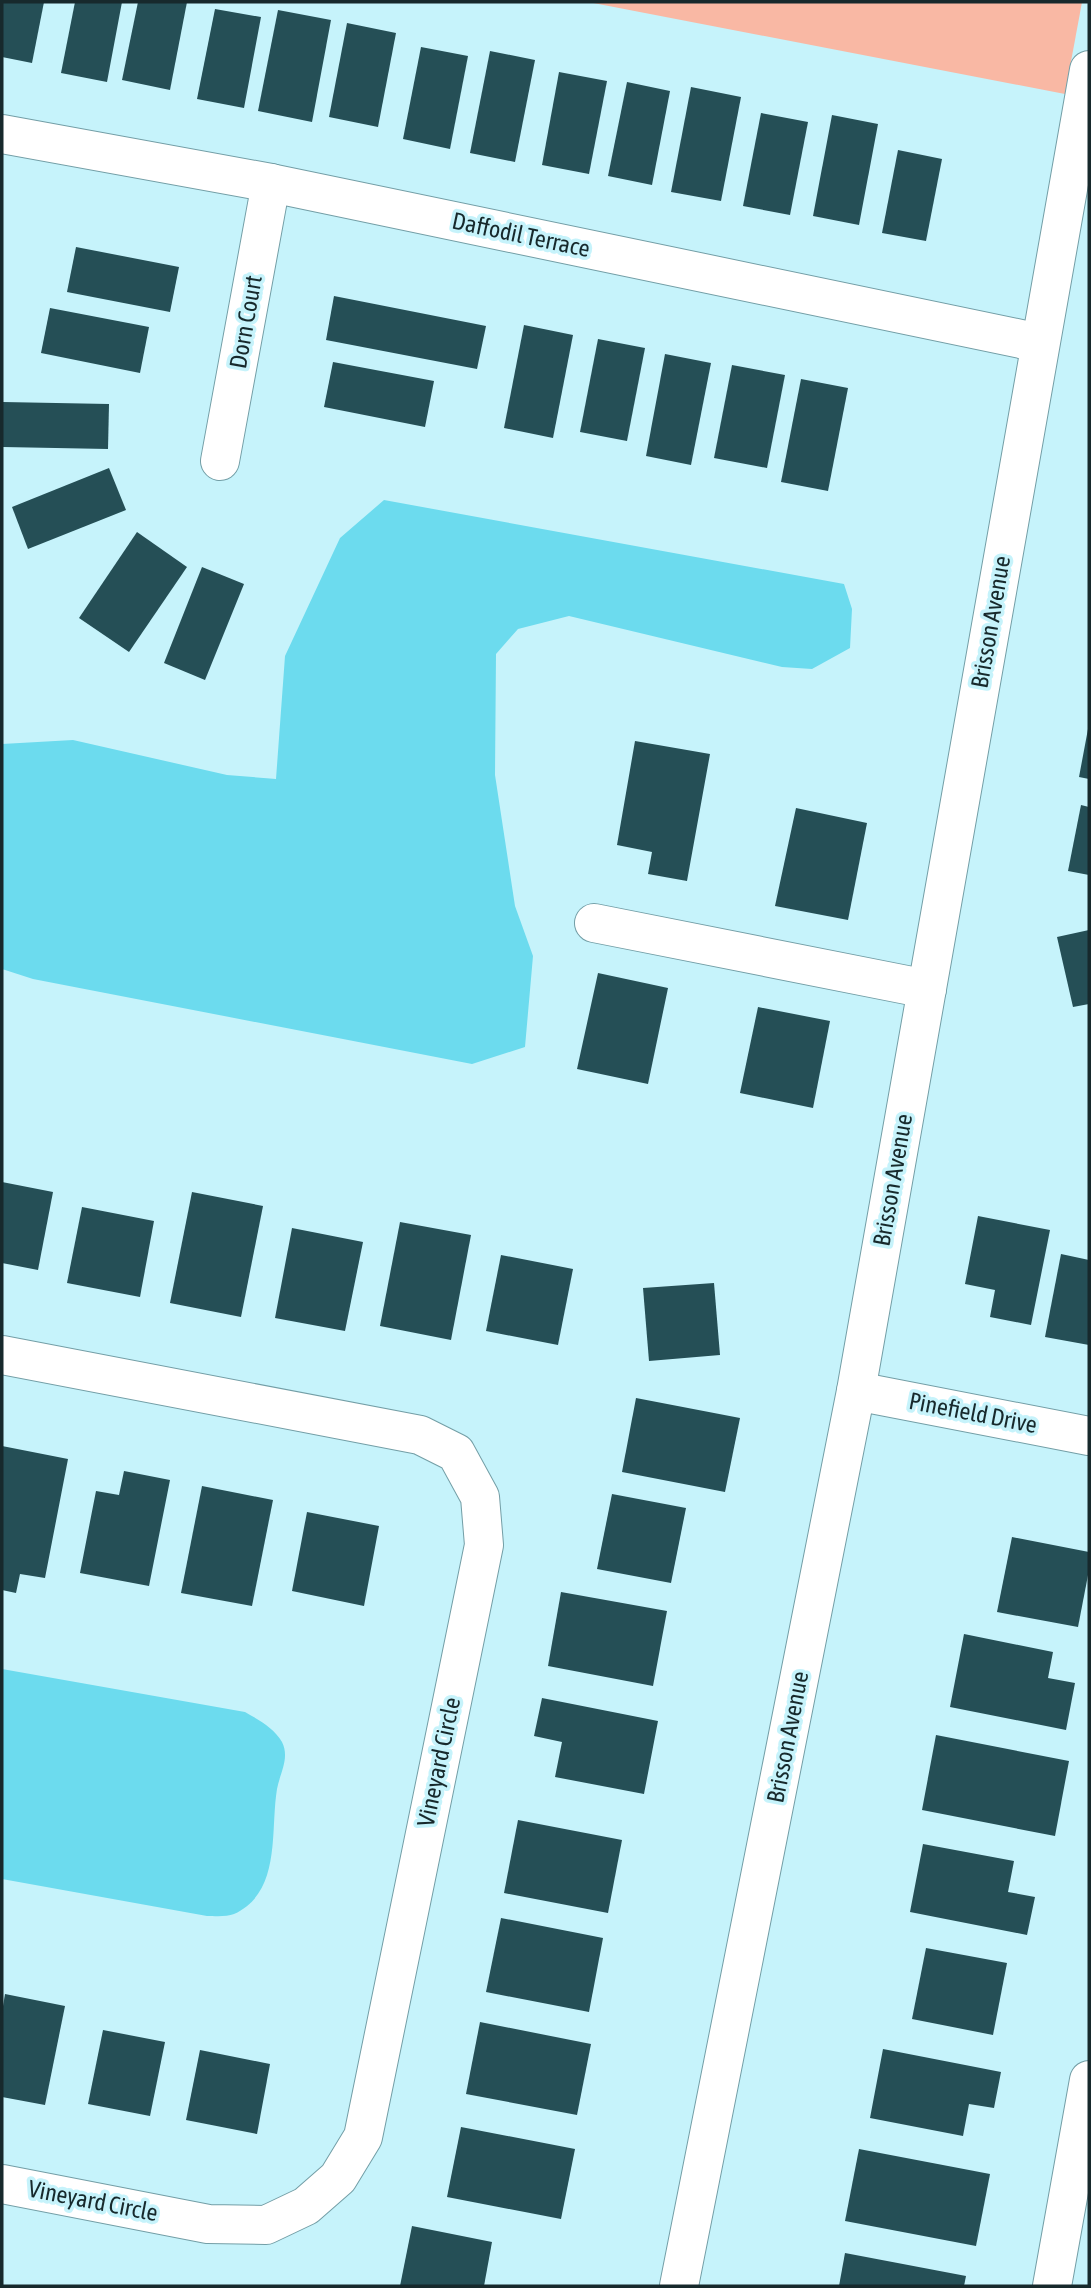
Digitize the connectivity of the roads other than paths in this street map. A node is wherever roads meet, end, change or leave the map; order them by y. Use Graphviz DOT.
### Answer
graph roads {
  1 [pos="1089,71"];
  2 [pos="2,134"];
  3 [pos="271,183"];
  4 [pos="1040,343"];
  5 [pos="220,461"];
  6 [pos="594,923"];
  7 [pos="927,989"];
  8 [pos="2,1355"];
  9 [pos="856,1391"];
  10 [pos="1089,1436"];
  11 [pos="1089,2080"];
  12 [pos="2,2184"];
  13 [pos="679,2286"];
  14 [pos="1052,2286"];
  1 -- 4 [label="street, Brisson Avenue"];
  2 -- 3 [label="street, Daffodil Terrace"];
  3 -- 4 [label="street, Daffodil Terrace"];
  3 -- 5 [label="street, Dorn Court"];
  4 -- 7 [label="street, Brisson Avenue"];
  6 -- 7 [label="street"];
  7 -- 9 [label="street, Brisson Avenue"];
  8 -- 12 [label="street, Vineyard Circle"];
  9 -- 10 [label="street, Pinefield Drive"];
  9 -- 13 [label="street, Brisson Avenue"];
  11 -- 14 [label="street"];
}
